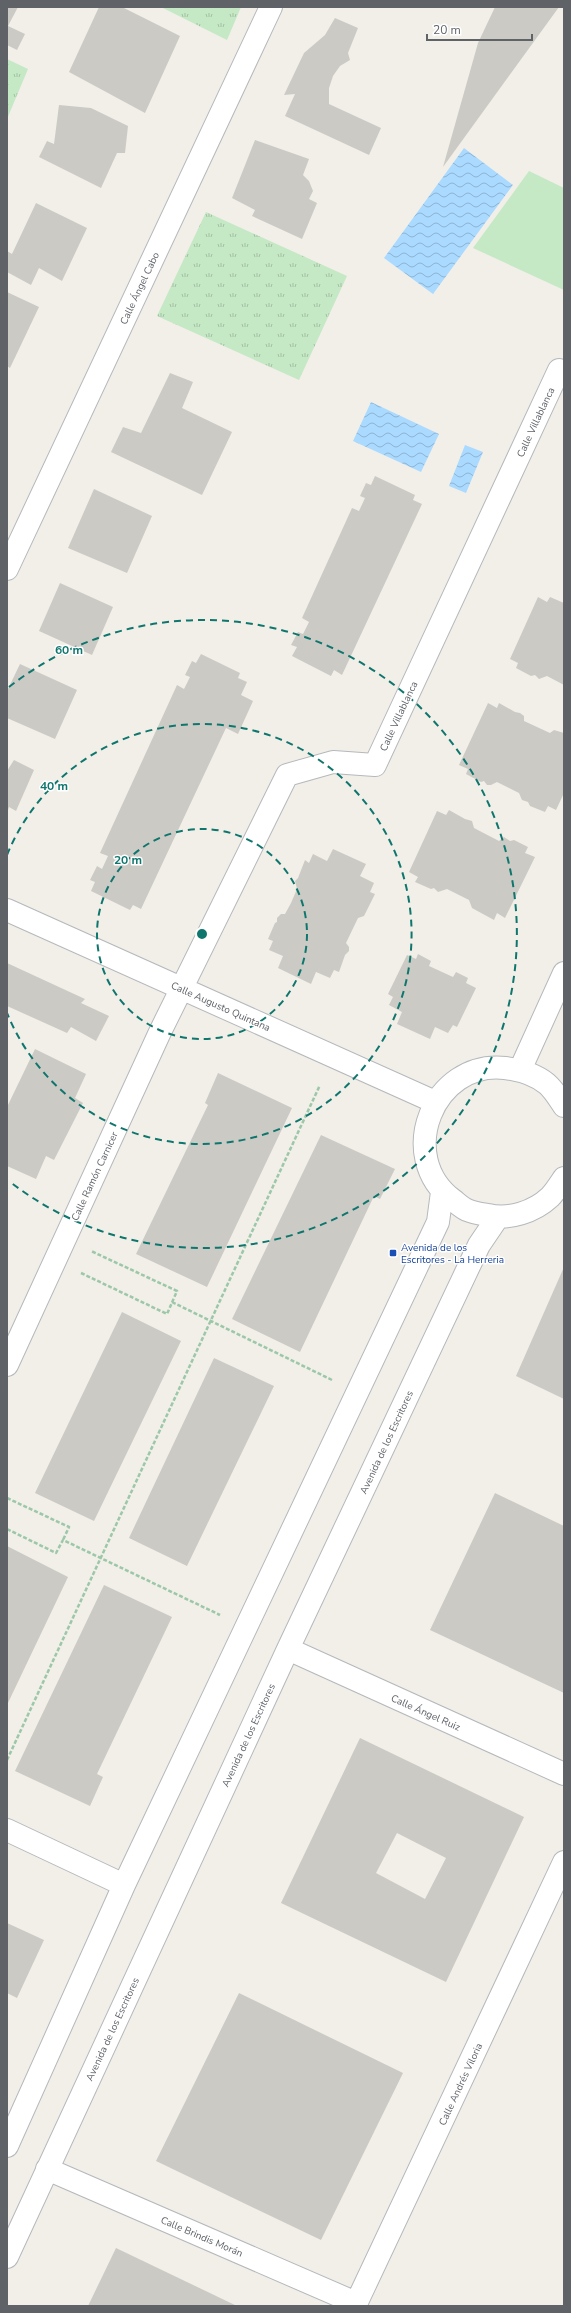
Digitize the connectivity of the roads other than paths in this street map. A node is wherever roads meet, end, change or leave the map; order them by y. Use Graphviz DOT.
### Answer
graph roads {
  1 [pos="271,7"];
  2 [pos="559,370"];
  3 [pos="7,568"];
  4 [pos="7,910"];
  5 [pos="564,973"];
  6 [pos="181,987"];
  7 [pos="520,1070"];
  8 [pos="435,1102"];
  9 [pos="564,1106"];
  10 [pos="564,1178"];
  11 [pos="442,1192"];
  12 [pos="498,1218"];
  13 [pos="7,1365"];
  14 [pos="288,1649"];
  15 [pos="564,1774"];
  16 [pos="7,1830"];
  17 [pos="564,1862"];
  18 [pos="124,1885"];
  19 [pos="7,2146"];
  20 [pos="47,2169"];
  21 [pos="7,2257"];
  22 [pos="356,2305"];
  1 -- 3 [label="street, Calle Ángel Cabo"];
  2 -- 6 [label="street, Calle Villablanca"];
  4 -- 6 [label="street, Calle Augusto Quintana"];
  5 -- 7 [label="street"];
  6 -- 8 [label="street, Calle Augusto Quintana"];
  6 -- 13 [label="street, Calle Ramón Carnicer"];
  7 -- 8 [label="street"];
  7 -- 9 [label="street"];
  8 -- 11 [label="street"];
  10 -- 12 [label="street"];
  11 -- 12 [label="street"];
  11 -- 18 [label="street"];
  12 -- 14 [label="street, Avenida de los Escritores"];
  14 -- 15 [label="street, Calle Ángel Ruiz"];
  14 -- 20 [label="street, Avenida de los Escritores"];
  16 -- 18 [label="street"];
  17 -- 22 [label="street, Calle Andrés Viloria"];
  18 -- 19 [label="street"];
  20 -- 21 [label="street, Avenida de los Escritores"];
  20 -- 22 [label="street, Calle Brindis Morán"];
}
